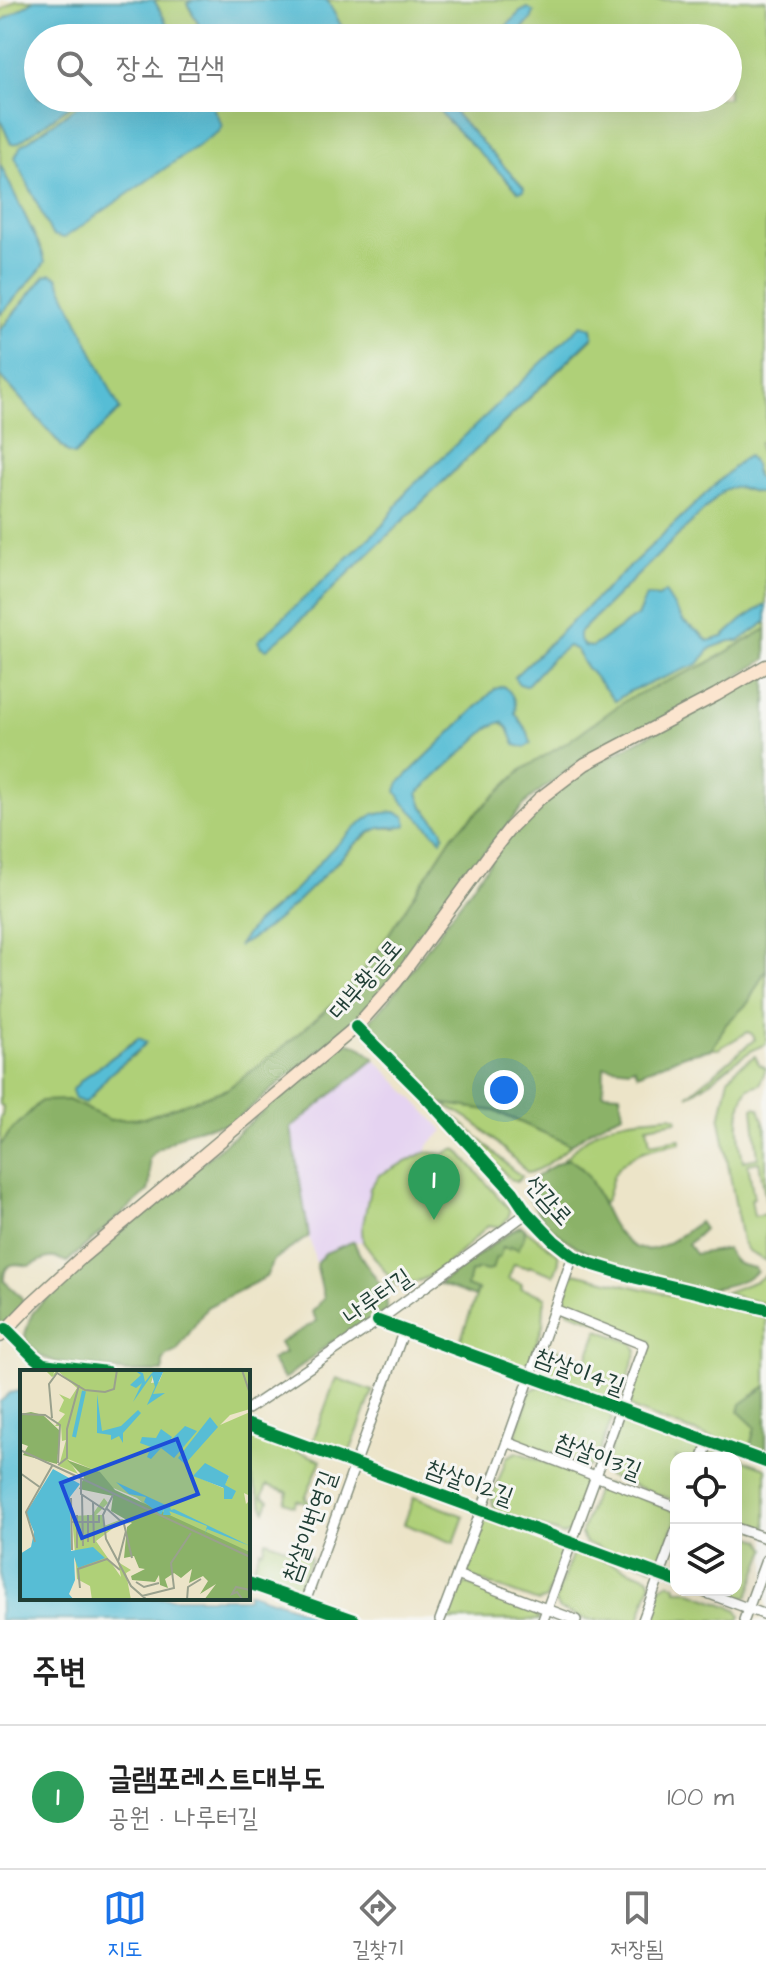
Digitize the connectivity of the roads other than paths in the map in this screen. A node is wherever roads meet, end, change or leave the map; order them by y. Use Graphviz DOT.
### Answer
graph roads {
  1 [pos="766,666"];
  2 [pos="356,1027"];
  3 [pos="527,1213"];
  4 [pos="573,1256"];
  5 [pos="554,1309"];
  6 [pos="766,1309"];
  7 [pos="378,1321"];
  8 [pos="404,1330"];
  9 [pos="3,1333"];
  10 [pos="91,1370"];
  11 [pos="530,1376"];
  12 [pos="250,1408"];
  13 [pos="621,1410"];
  14 [pos="250,1426"];
  15 [pos="507,1442"];
  16 [pos="708,1442"];
  17 [pos="705,1452"];
  18 [pos="766,1462"];
  19 [pos="355,1463"];
  20 [pos="596,1476"];
  21 [pos="670,1505"];
  22 [pos="481,1510"];
  23 [pos="742,1530"];
  24 [pos="766,1538"];
  25 [pos="572,1543"];
  26 [pos="670,1548"];
  27 [pos="766,1560"];
  28 [pos="457,1575"];
  29 [pos="660,1576"];
  30 [pos="670,1579"];
  31 [pos="250,1584"];
  32 [pos="715,1596"];
  33 [pos="305,1602"];
  34 [pos="748,1608"];
  35 [pos="545,1615"];
  36 [pos="766,1615"];
  37 [pos="354,1620"];
  38 [pos="440,1620"];
  39 [pos="576,1620"];
  40 [pos="643,1620"];
  41 [pos="744,1620"];
  1 -- 2 [label="main road, 대부황금로"];
  2 -- 3 [label="main road, 선감로"];
  2 -- 9 [label="main road, 대부황금로"];
  3 -- 4 [label="main road, 선감로"];
  3 -- 7 [label="street, 나루터길"];
  4 -- 5 [label="street"];
  4 -- 6 [label="main road, 선감로"];
  5 -- 11 [label="street"];
  5 -- 13 [label="street, 참살이4길"];
  7 -- 8 [label="street, 참살이4길"];
  7 -- 12 [label="street, 나루터길"];
  8 -- 11 [label="street, 참살이4길"];
  8 -- 19 [label="street, 참살이번영길"];
  9 -- 10 [label="street"];
  11 -- 13 [label="street, 참살이4길"];
  11 -- 15 [label="street"];
  13 -- 16 [label="street, 참살이4길"];
  13 -- 20 [label="street"];
  14 -- 19 [label="street, 참살이2길"];
  15 -- 20 [label="street, 참살이3길"];
  15 -- 22 [label="street"];
  16 -- 17 [label="street"];
  16 -- 18 [label="street, 참살이4길"];
  19 -- 22 [label="street, 참살이2길"];
  19 -- 33 [label="street, 참살이번영길"];
  20 -- 21 [label="street, 참살이3길"];
  20 -- 25 [label="street"];
  22 -- 25 [label="street, 참살이2길"];
  22 -- 28 [label="street"];
  23 -- 24 [label="street"];
  25 -- 29 [label="street, 참살이2길"];
  25 -- 35 [label="street"];
  26 -- 29 [label="street"];
  27 -- 34 [label="street"];
  28 -- 35 [label="street"];
  28 -- 38 [label="street"];
  29 -- 30 [label="street, 참살이2길"];
  29 -- 40 [label="street"];
  31 -- 33 [label="street"];
  32 -- 34 [label="street"];
  33 -- 37 [label="street"];
  34 -- 36 [label="street"];
  34 -- 41 [label="street"];
  35 -- 39 [label="street"];
}
